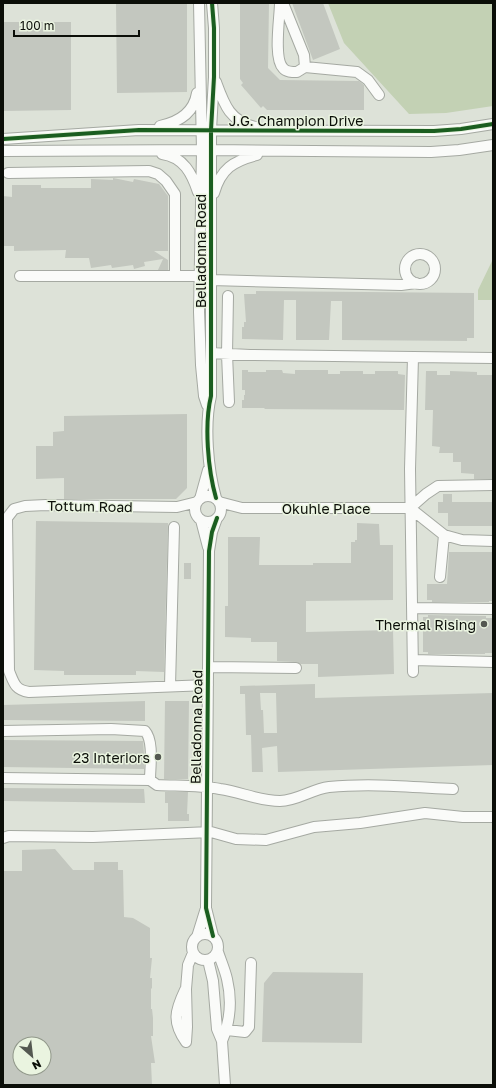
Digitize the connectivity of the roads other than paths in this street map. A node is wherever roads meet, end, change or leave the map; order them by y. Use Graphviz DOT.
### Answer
graph roads {
  1 [pos="199,3"];
  2 [pos="212,3"];
  3 [pos="282,3"];
  4 [pos="305,67"];
  5 [pos="200,68"];
  6 [pos="214,77"];
  7 [pos="379,95"];
  8 [pos="493,124"];
  9 [pos="138,130"];
  10 [pos="206,130"];
  11 [pos="271,130"];
  12 [pos="3,139"];
  13 [pos="493,145"];
  14 [pos="137,150"];
  15 [pos="207,150"];
  16 [pos="3,151"];
  17 [pos="270,151"];
  18 [pos="8,173"];
  19 [pos="200,200"];
  20 [pos="212,202"];
  21 [pos="406,273"];
  22 [pos="20,276"];
  23 [pos="175,276"];
  24 [pos="200,276"];
  25 [pos="211,280"];
  26 [pos="387,283"];
  27 [pos="416,283"];
  28 [pos="228,296"];
  29 [pos="211,353"];
  30 [pos="227,354"];
  31 [pos="413,358"];
  32 [pos="493,358"];
  33 [pos="229,402"];
  34 [pos="208,409"];
  35 [pos="209,468"];
  36 [pos="493,485"];
  37 [pos="198,500"];
  38 [pos="218,500"];
  39 [pos="177,507"];
  40 [pos="242,508"];
  41 [pos="410,508"];
  42 [pos="199,517"];
  43 [pos="219,517"];
  44 [pos="174,527"];
  45 [pos="444,535"];
  46 [pos="493,542"];
  47 [pos="208,551"];
  48 [pos="440,578"];
  49 [pos="413,608"];
  50 [pos="493,609"];
  51 [pos="413,660"];
  52 [pos="493,662"];
  53 [pos="208,667"];
  54 [pos="296,668"];
  55 [pos="413,672"];
  56 [pos="208,684"];
  57 [pos="170,686"];
  58 [pos="3,731"];
  59 [pos="3,778"];
  60 [pos="150,780"];
  61 [pos="207,787"];
  62 [pos="454,789"];
  63 [pos="493,817"];
  64 [pos="206,832"];
  65 [pos="3,838"];
  66 [pos="206,908"];
  67 [pos="213,936"];
  68 [pos="197,937"];
  69 [pos="218,952"];
  70 [pos="193,953"];
  71 [pos="208,960"];
  72 [pos="251,963"];
  73 [pos="186,989"];
  74 [pos="227,1030"];
  75 [pos="222,1042"];
  76 [pos="225,1085"];
  1 -- 5 [label="street, Belladonna Road"];
  2 -- 6 [label="street, Belladonna Road"];
  3 -- 4 [label="street"];
  3 -- 4 [label="street"];
  4 -- 7 [label="street"];
  5 -- 9 [label="street"];
  5 -- 10 [label="street, Belladonna Road"];
  6 -- 10 [label="street, Belladonna Road"];
  6 -- 11 [label="street"];
  8 -- 11 [label="street, J.G. Champion Drive"];
  9 -- 10 [label="street, J.G. Champion Drive"];
  9 -- 12 [label="street, J.G. Champion Drive"];
  10 -- 11 [label="street, J.G. Champion Drive"];
  10 -- 15 [label="street, Belladonna Road"];
  13 -- 17 [label="street"];
  14 -- 15 [label="street"];
  14 -- 16 [label="street"];
  14 -- 19 [label="street"];
  15 -- 17 [label="street"];
  15 -- 19 [label="street, Belladonna Road"];
  15 -- 20 [label="street, Belladonna Road"];
  17 -- 20 [label="street"];
  18 -- 23 [label="street"];
  19 -- 24 [label="street, Belladonna Road"];
  20 -- 25 [label="street, Belladonna Road"];
  21 -- 26 [label="street"];
  21 -- 27 [label="street"];
  21 -- 27 [label="street"];
  22 -- 23 [label="street"];
  23 -- 24 [label="street"];
  24 -- 34 [label="street, Belladonna Road"];
  25 -- 26 [label="street"];
  25 -- 29 [label="street, Belladonna Road"];
  26 -- 27 [label="street"];
  28 -- 30 [label="street"];
  29 -- 30 [label="street"];
  29 -- 34 [label="street, Belladonna Road"];
  30 -- 31 [label="street"];
  30 -- 33 [label="street"];
  31 -- 32 [label="street"];
  31 -- 41 [label="street"];
  34 -- 35 [label="street, Belladonna Road"];
  35 -- 37 [label="street, Belladonna Road"];
  35 -- 38 [label="street, Belladonna Road"];
  36 -- 41 [label="street"];
  37 -- 38 [label="street"];
  37 -- 39 [label="street, Tottum Road"];
  37 -- 42 [label="street, Belladonna Road"];
  38 -- 40 [label="street, Okuhle Place"];
  38 -- 43 [label="street, Belladonna Road"];
  39 -- 42 [label="street, Tottum Road"];
  39 -- 57 [label="street, Tottum Road"];
  40 -- 41 [label="street, Okuhle Place"];
  40 -- 43 [label="street, Okuhle Place"];
  41 -- 45 [label="street"];
  41 -- 49 [label="street"];
  42 -- 43 [label="street"];
  42 -- 47 [label="street, Belladonna Road"];
  43 -- 47 [label="street, Belladonna Road"];
  44 -- 57 [label="street"];
  45 -- 46 [label="street"];
  45 -- 48 [label="street"];
  47 -- 53 [label="street, Belladonna Road"];
  49 -- 50 [label="street"];
  49 -- 51 [label="street"];
  51 -- 52 [label="street"];
  51 -- 55 [label="street"];
  53 -- 54 [label="street"];
  53 -- 56 [label="street, Belladonna Road"];
  56 -- 57 [label="street"];
  56 -- 61 [label="street, Belladonna Road"];
  58 -- 60 [label="street"];
  59 -- 60 [label="street"];
  60 -- 61 [label="street"];
  61 -- 62 [label="street"];
  61 -- 64 [label="street, Belladonna Road"];
  63 -- 64 [label="street"];
  64 -- 65 [label="street"];
  64 -- 66 [label="street, Belladonna Road"];
  66 -- 67 [label="street, Belladonna Road"];
  66 -- 68 [label="street, Belladonna Road"];
  67 -- 68 [label="street"];
  67 -- 69 [label="street, Belladonna Road"];
  68 -- 70 [label="street, Belladonna Road"];
  69 -- 71 [label="street"];
  69 -- 74 [label="street, Belladonna Road"];
  70 -- 71 [label="street"];
  70 -- 73 [label="street, Belladonna Road"];
  71 -- 75 [label="street"];
  72 -- 74 [label="street"];
  74 -- 75 [label="street, Belladonna Road"];
  75 -- 76 [label="street"];
}
